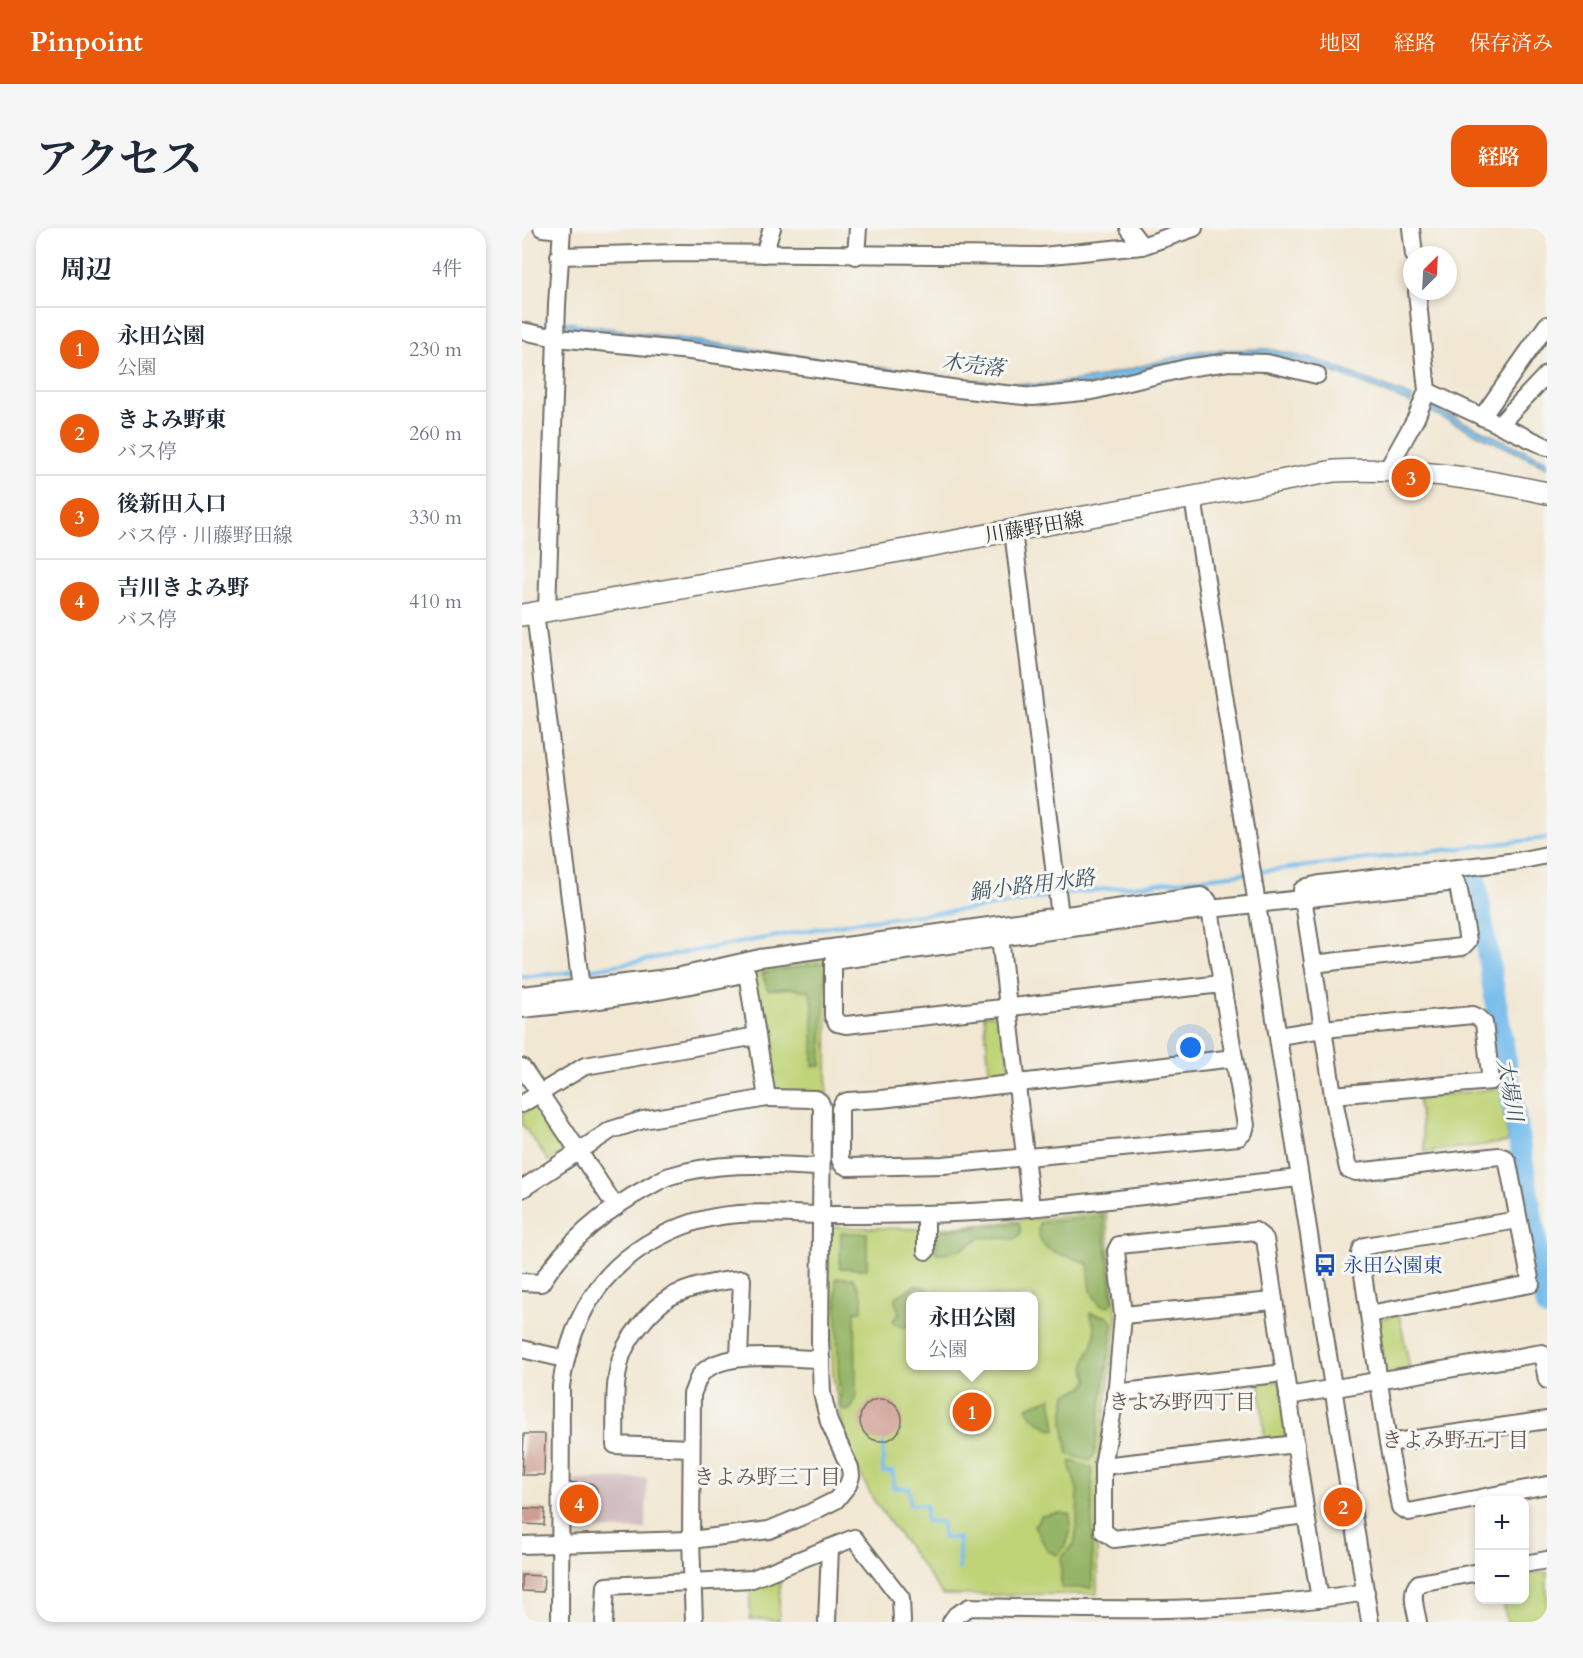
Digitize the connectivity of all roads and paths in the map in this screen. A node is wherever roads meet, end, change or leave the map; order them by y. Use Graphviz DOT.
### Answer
graph roads {
  1 [pos="543,228"];
  2 [pos="772,228"];
  3 [pos="858,228"];
  4 [pos="1128,228"];
  5 [pos="1194,228"];
  6 [pos="1411,228"];
  7 [pos="561,229"];
  8 [pos="1142,246"];
  9 [pos="1413,246"];
  10 [pos="764,254"];
  11 [pos="559,256"];
  12 [pos="856,256"];
  13 [pos="1418,300"];
  14 [pos="1547,325"];
  15 [pos="522,331"];
  16 [pos="557,338"];
  17 [pos="1547,374"];
  18 [pos="1317,375"];
  19 [pos="1426,391"];
  20 [pos="1482,417"];
  21 [pos="1499,426"];
  22 [pos="1547,447"];
  23 [pos="1387,470"];
  24 [pos="1547,493"];
  25 [pos="1193,498"];
  26 [pos="1013,531"];
  27 [pos="534,613"];
  28 [pos="1547,855"];
  29 [pos="1303,897"];
  30 [pos="1256,902"];
  31 [pos="1210,909"];
  32 [pos="1060,916"];
  33 [pos="1000,938"];
  34 [pos="1313,964"];
  35 [pos="580,976"];
  36 [pos="1222,984"];
  37 [pos="522,995"];
  38 [pos="1009,1007"];
  39 [pos="522,1009"];
  40 [pos="1323,1029"];
  41 [pos="757,1036"];
  42 [pos="1278,1036"];
  43 [pos="1234,1058"];
  44 [pos="522,1067"];
  45 [pos="1018,1083"];
  46 [pos="539,1092"];
  47 [pos="1333,1095"];
  48 [pos="767,1098"];
  49 [pos="522,1104"];
  50 [pos="578,1151"];
  51 [pos="1026,1158"];
  52 [pos="821,1167"];
  53 [pos="1300,1178"];
  54 [pos="522,1189"];
  55 [pos="616,1207"];
  56 [pos="1031,1208"];
  57 [pos="926,1214"];
  58 [pos="821,1215"];
  59 [pos="1518,1220"];
  60 [pos="926,1251"];
  61 [pos="522,1282"];
  62 [pos="1273,1301"];
  63 [pos="1369,1314"];
  64 [pos="1124,1315"];
  65 [pos="522,1349"];
  66 [pos="739,1358"];
  67 [pos="565,1359"];
  68 [pos="821,1359"];
  69 [pos="1284,1373"];
  70 [pos="1380,1380"];
  71 [pos="1547,1380"];
  72 [pos="1334,1387"];
  73 [pos="1115,1394"];
  74 [pos="1288,1396"];
  75 [pos="1547,1420"];
  76 [pos="1388,1443"];
  77 [pos="1296,1444"];
  78 [pos="691,1448"];
  79 [pos="1103,1466"];
  80 [pos="1547,1485"];
  81 [pos="560,1492"];
  82 [pos="588,1492"];
  83 [pos="1306,1515"];
  84 [pos="691,1540"];
  85 [pos="560,1544"];
  86 [pos="522,1545"];
  87 [pos="830,1548"];
  88 [pos="1547,1560"];
  89 [pos="1529,1563"];
  90 [pos="1475,1573"];
  91 [pos="693,1583"];
  92 [pos="1366,1592"];
  93 [pos="1320,1599"];
  94 [pos="1050,1615"];
  95 [pos="560,1622"];
  96 [pos="604,1622"];
  97 [pos="693,1622"];
  98 [pos="827,1622"];
  99 [pos="902,1622"];
  100 [pos="951,1622"];
  101 [pos="1370,1622"];
  102 [pos="1418,1622"];
  1 -- 7 [label="street"];
  2 -- 10 [label="street"];
  3 -- 12 [label="street"];
  4 -- 8 [label="street"];
  5 -- 8 [label="street"];
  6 -- 9 [label="street"];
  7 -- 11 [label="street"];
  8 -- 12 [label="street"];
  10 -- 11 [label="street"];
  10 -- 12 [label="street"];
  11 -- 16 [label="street"];
  13 -- 19 [label="street"];
  14 -- 20 [label="street"];
  15 -- 16 [label="street"];
  16 -- 18 [label="street"];
  16 -- 27 [label="street"];
  17 -- 21 [label="street"];
  19 -- 20 [label="street"];
  19 -- 23 [label="street"];
  20 -- 21 [label="street"];
  21 -- 22 [label="street"];
  23 -- 24 [label="main road, 川藤野田線"];
  23 -- 25 [label="main road, 川藤野田線"];
  25 -- 26 [label="main road, 川藤野田線"];
  25 -- 30 [label="street"];
  26 -- 27 [label="main road, 川藤野田線"];
  26 -- 32 [label="street"];
  27 -- 35 [label="street"];
  28 -- 29 [label="street"];
  29 -- 30 [label="street"];
  29 -- 34 [label="street"];
  29 -- 34 [label="street"];
  30 -- 31 [label="street"];
  30 -- 42 [label="street"];
  31 -- 32 [label="street"];
  31 -- 33 [label="street"];
  31 -- 36 [label="street"];
  32 -- 35 [label="street"];
  33 -- 38 [label="street"];
  33 -- 38 [label="street"];
  34 -- 40 [label="street"];
  35 -- 37 [label="street"];
  36 -- 38 [label="street"];
  36 -- 43 [label="street"];
  38 -- 45 [label="street"];
  39 -- 41 [label="street"];
  40 -- 42 [label="street"];
  40 -- 47 [label="street"];
  40 -- 47 [label="street"];
  41 -- 46 [label="street"];
  41 -- 48 [label="street"];
  42 -- 53 [label="street"];
  43 -- 45 [label="street"];
  43 -- 51 [label="street"];
  44 -- 46 [label="street"];
  45 -- 51 [label="street"];
  45 -- 51 [label="street"];
  46 -- 49 [label="street"];
  46 -- 50 [label="street"];
  47 -- 59 [label="street"];
  48 -- 50 [label="street"];
  48 -- 52 [label="street"];
  50 -- 54 [label="street"];
  50 -- 55 [label="street"];
  51 -- 56 [label="street"];
  52 -- 55 [label="street"];
  52 -- 58 [label="street"];
  53 -- 56 [label="street"];
  53 -- 72 [label="street"];
  55 -- 61 [label="street"];
  56 -- 57 [label="street"];
  57 -- 58 [label="street"];
  57 -- 60 [label="street"];
  58 -- 67 [label="street"];
  58 -- 68 [label="street"];
  59 -- 63 [label="street"];
  59 -- 63 [label="street"];
  62 -- 64 [label="street"];
  62 -- 64 [label="street"];
  62 -- 69 [label="street"];
  63 -- 70 [label="street"];
  64 -- 73 [label="street"];
  65 -- 67 [label="street"];
  66 -- 68 [label="street"];
  66 -- 78 [label="street"];
  66 -- 78 [label="street"];
  67 -- 81 [label="street"];
  68 -- 84 [label="street"];
  69 -- 73 [label="street"];
  69 -- 74 [label="street"];
  70 -- 71 [label="street"];
  70 -- 72 [label="street"];
  70 -- 76 [label="street"];
  72 -- 74 [label="street"];
  72 -- 92 [label="street"];
  73 -- 79 [label="street"];
  74 -- 77 [label="street"];
  75 -- 76 [label="street"];
  76 -- 80 [label="street"];
  77 -- 79 [label="street"];
  77 -- 83 [label="street"];
  78 -- 84 [label="street"];
  79 -- 83 [label="street"];
  81 -- 82 [label="street"];
  81 -- 85 [label="street"];
  83 -- 93 [label="street"];
  84 -- 85 [label="street"];
  84 -- 91 [label="street"];
  85 -- 86 [label="street"];
  85 -- 95 [label="street"];
  87 -- 91 [label="street"];
  87 -- 98 [label="street"];
  87 -- 99 [label="street"];
  88 -- 89 [label="street"];
  90 -- 102 [label="street"];
  91 -- 96 [label="street"];
  91 -- 97 [label="street"];
  92 -- 93 [label="street"];
  92 -- 101 [label="street"];
  93 -- 94 [label="street"];
  94 -- 100 [label="street"];
}
